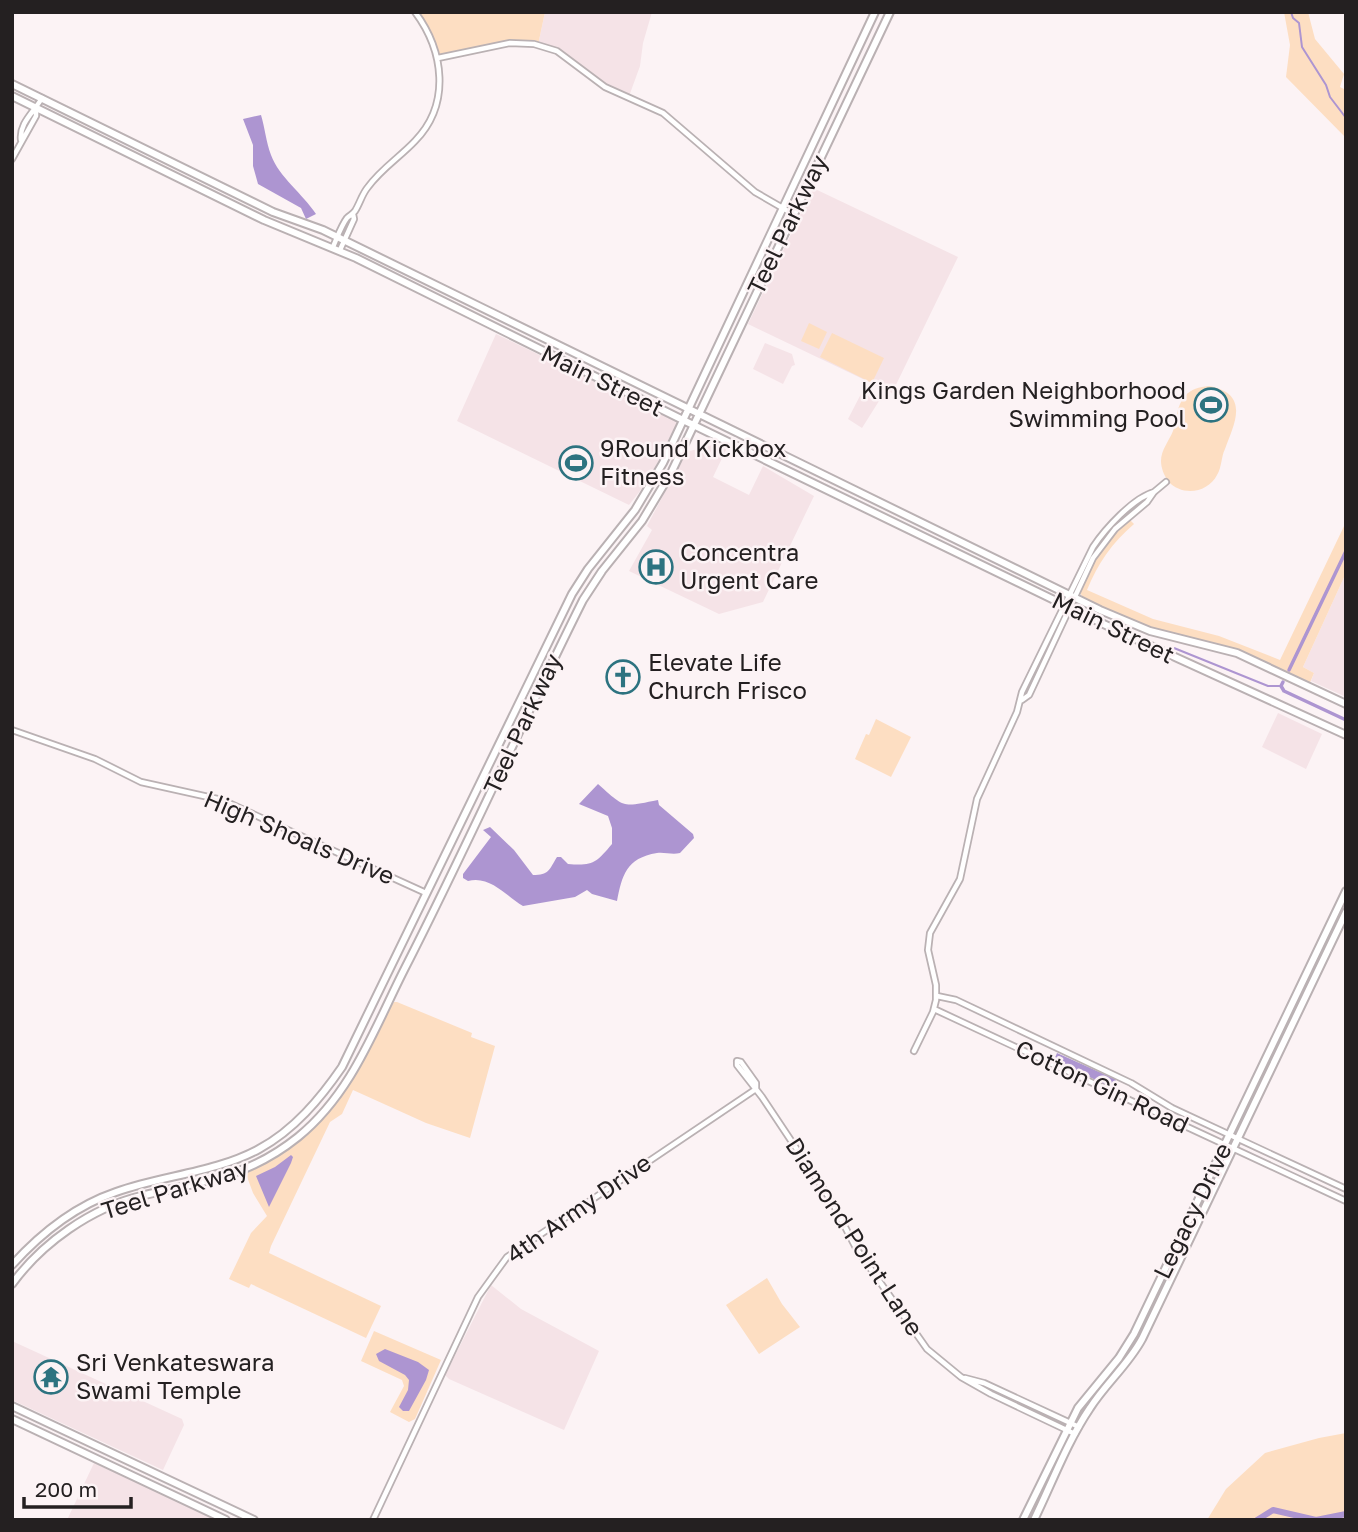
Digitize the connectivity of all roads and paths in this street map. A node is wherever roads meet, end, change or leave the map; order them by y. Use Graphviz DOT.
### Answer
graph roads {
  1 [pos="415,12"];
  2 [pos="875,12"];
  3 [pos="890,12"];
  4 [pos="438,58"];
  5 [pos="12,84"];
  6 [pos="12,96"];
  7 [pos="42,98"];
  8 [pos="36,107"];
  9 [pos="12,159"];
  10 [pos="783,208"];
  11 [pos="793,214"];
  12 [pos="341,239"];
  13 [pos="336,249"];
  14 [pos="749,284"];
  15 [pos="758,288"];
  16 [pos="540,337"];
  17 [pos="535,348"];
  18 [pos="607,369"];
  19 [pos="602,380"];
  20 [pos="689,409"];
  21 [pos="698,414"];
  22 [pos="683,420"];
  23 [pos="693,425"];
  24 [pos="769,449"];
  25 [pos="764,460"];
  26 [pos="1166,482"];
  27 [pos="649,487"];
  28 [pos="660,494"];
  29 [pos="615,536"];
  30 [pos="625,544"];
  31 [pos="998,561"];
  32 [pos="994,571"];
  33 [pos="1072,596"];
  34 [pos="1067,606"];
  35 [pos="1039,656"];
  36 [pos="1046,659"];
  37 [pos="528,683"];
  38 [pos="540,689"];
  39 [pos="1021,700"];
  40 [pos="1346,704"];
  41 [pos="12,730"];
  42 [pos="1344,733"];
  43 [pos="471,803"];
  44 [pos="483,809"];
  45 [pos="1346,891"];
  46 [pos="428,894"];
  47 [pos="1336,912"];
  48 [pos="1345,914"];
  49 [pos="1303,981"];
  50 [pos="1310,985"];
  51 [pos="937,996"];
  52 [pos="934,1009"];
  53 [pos="1271,1046"];
  54 [pos="1280,1050"];
  55 [pos="914,1051"];
  56 [pos="342,1067"];
  57 [pos="353,1074"];
  58 [pos="756,1088"];
  59 [pos="1172,1108"];
  60 [pos="1168,1117"];
  61 [pos="1194,1118"];
  62 [pos="1189,1127"];
  63 [pos="1229,1135"];
  64 [pos="1238,1139"];
  65 [pos="1225,1144"];
  66 [pos="1233,1148"];
  67 [pos="1311,1172"];
  68 [pos="1306,1183"];
  69 [pos="1346,1189"];
  70 [pos="1346,1201"];
  71 [pos="12,1265"];
  72 [pos="12,1284"];
  73 [pos="12,1406"];
  74 [pos="12,1419"];
  75 [pos="1068,1426"];
  76 [pos="1077,1430"];
  77 [pos="111,1452"];
  78 [pos="104,1463"];
  79 [pos="226,1520"];
  80 [pos="254,1520"];
  81 [pos="373,1520"];
  82 [pos="1023,1520"];
  83 [pos="1034,1520"];
  1 -- 4 [label="street"];
  2 -- 10 [label="main road, Teel Parkway"];
  3 -- 11 [label="main road, Teel Parkway"];
  4 -- 10 [label="street"];
  4 -- 12 [label="street"];
  5 -- 7 [label="main road, Main Street"];
  6 -- 8 [label="main road, Main Street"];
  7 -- 8 [label="street"];
  7 -- 12 [label="main road, Main Street"];
  8 -- 9 [label="street"];
  8 -- 13 [label="main road, Main Street"];
  10 -- 11 [label="street"];
  10 -- 14 [label="main road, Teel Parkway"];
  11 -- 15 [label="main road, Teel Parkway"];
  12 -- 13 [label="street"];
  12 -- 16 [label="main road, Main Street"];
  13 -- 17 [label="main road, Main Street"];
  14 -- 15 [label="main road"];
  14 -- 20 [label="main road, Teel Parkway"];
  15 -- 21 [label="main road, Teel Parkway"];
  16 -- 17 [label="main road"];
  16 -- 18 [label="main road, Main Street"];
  17 -- 19 [label="main road, Main Street"];
  18 -- 19 [label="main road"];
  18 -- 20 [label="main road, Main Street"];
  19 -- 22 [label="main road, Main Street"];
  20 -- 21 [label="main road, Main Street"];
  20 -- 22 [label="main road, Teel Parkway"];
  21 -- 23 [label="main road, Teel Parkway"];
  21 -- 24 [label="main road, Main Street"];
  22 -- 23 [label="main road, Main Street"];
  22 -- 27 [label="main road, Teel Parkway"];
  23 -- 25 [label="main road, Main Street"];
  23 -- 28 [label="main road, Teel Parkway"];
  24 -- 25 [label="main road"];
  24 -- 31 [label="main road, Main Street"];
  25 -- 32 [label="main road, Main Street"];
  26 -- 33 [label="street"];
  27 -- 28 [label="main road"];
  27 -- 29 [label="main road, Teel Parkway"];
  28 -- 30 [label="main road, Teel Parkway"];
  29 -- 30 [label="main road"];
  29 -- 37 [label="main road, Teel Parkway"];
  30 -- 38 [label="main road, Teel Parkway"];
  31 -- 32 [label="main road"];
  31 -- 33 [label="main road, Main Street"];
  32 -- 34 [label="main road, Main Street"];
  33 -- 34 [label="street"];
  33 -- 40 [label="main road, Main Street"];
  34 -- 35 [label="street"];
  34 -- 36 [label="street"];
  34 -- 42 [label="main road, Main Street"];
  35 -- 36 [label="street"];
  35 -- 39 [label="street"];
  36 -- 39 [label="street"];
  37 -- 38 [label="main road"];
  37 -- 43 [label="main road, Teel Parkway"];
  38 -- 44 [label="main road, Teel Parkway"];
  39 -- 51 [label="street"];
  41 -- 46 [label="street, High Shoals Drive"];
  43 -- 44 [label="main road"];
  43 -- 46 [label="main road, Teel Parkway"];
  44 -- 57 [label="main road, Teel Parkway"];
  45 -- 47 [label="main road, Legacy Drive"];
  46 -- 56 [label="main road, Teel Parkway"];
  47 -- 48 [label="main road"];
  47 -- 49 [label="main road, Legacy Drive"];
  48 -- 50 [label="main road, Legacy Drive"];
  49 -- 50 [label="main road"];
  49 -- 53 [label="main road, Legacy Drive"];
  50 -- 54 [label="main road, Legacy Drive"];
  51 -- 52 [label="street"];
  51 -- 59 [label="street, Cotton Gin Road"];
  52 -- 55 [label="street"];
  52 -- 60 [label="street, Cotton Gin Road"];
  53 -- 54 [label="main road"];
  53 -- 63 [label="main road, Legacy Drive"];
  54 -- 64 [label="main road, Legacy Drive"];
  56 -- 57 [label="main road"];
  56 -- 71 [label="main road, Teel Parkway"];
  57 -- 72 [label="main road, Teel Parkway"];
  58 -- 58 [label="street, Diamond Point Lane"];
  58 -- 75 [label="street, Diamond Point Lane"];
  58 -- 81 [label="street, 4th Army Drive"];
  59 -- 60 [label="street"];
  59 -- 61 [label="street, Cotton Gin Road"];
  60 -- 62 [label="street, Cotton Gin Road"];
  61 -- 62 [label="street"];
  61 -- 63 [label="street, Cotton Gin Road"];
  62 -- 65 [label="street, Cotton Gin Road"];
  63 -- 64 [label="street, Cotton Gin Road"];
  63 -- 65 [label="main road, Legacy Drive"];
  64 -- 66 [label="main road, Legacy Drive"];
  64 -- 67 [label="street, Cotton Gin Road"];
  65 -- 66 [label="street, Cotton Gin Road"];
  65 -- 75 [label="main road, Legacy Drive"];
  66 -- 68 [label="street, Cotton Gin Road"];
  66 -- 76 [label="main road, Legacy Drive"];
  67 -- 68 [label="street"];
  67 -- 69 [label="street, Cotton Gin Road"];
  68 -- 70 [label="street, Cotton Gin Road"];
  73 -- 77 [label="main road"];
  74 -- 78 [label="main road"];
  75 -- 76 [label="street, Diamond Point Lane"];
  75 -- 82 [label="main road, Legacy Drive"];
  76 -- 83 [label="main road, Legacy Drive"];
  77 -- 78 [label="main road"];
  77 -- 80 [label="main road"];
  78 -- 79 [label="main road"];
}
